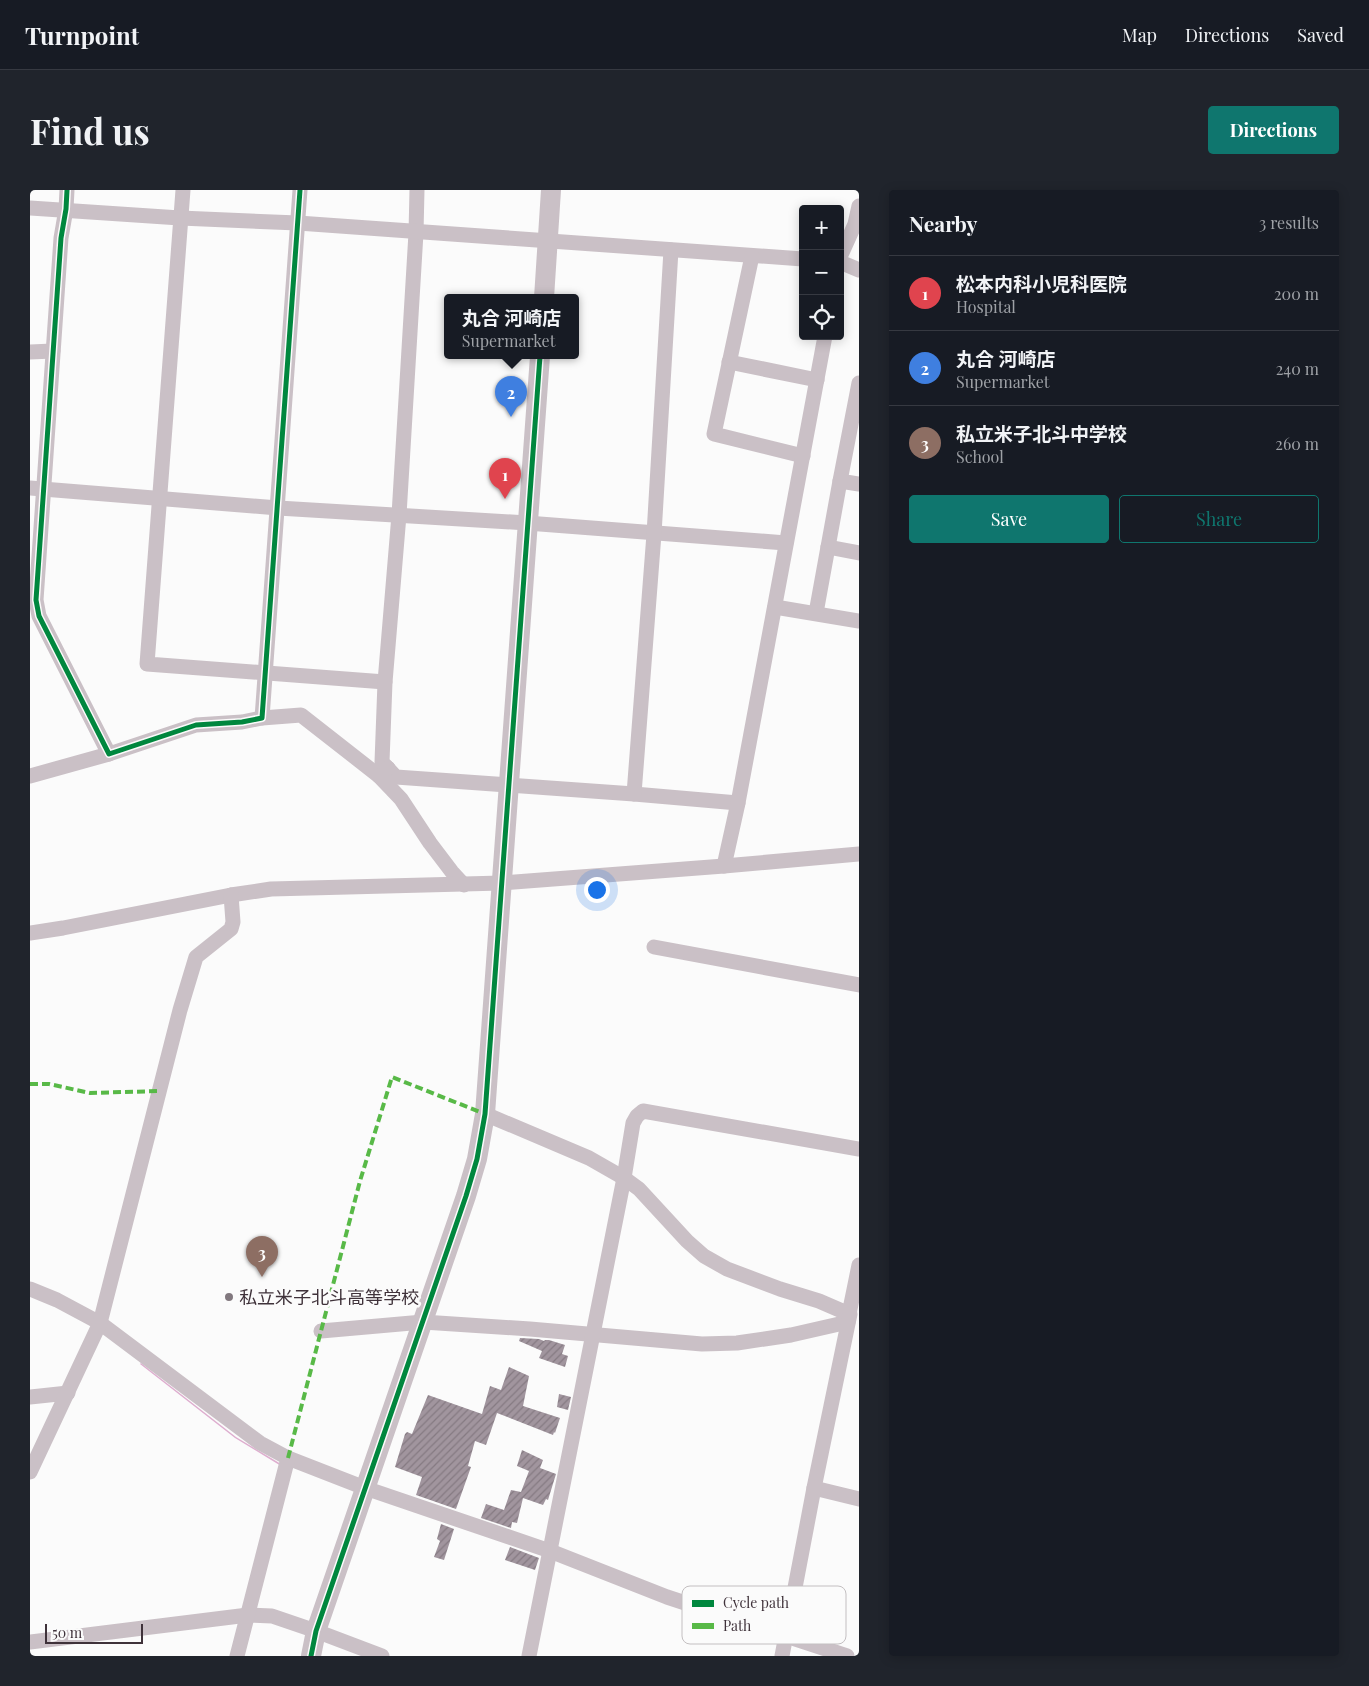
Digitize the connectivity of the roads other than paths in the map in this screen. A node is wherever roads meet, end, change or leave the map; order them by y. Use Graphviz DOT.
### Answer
graph roads {
  1 [pos="67,190"];
  2 [pos="182,190"];
  3 [pos="300,190"];
  4 [pos="417,190"];
  5 [pos="551,190"];
  6 [pos="859,206"];
  7 [pos="30,208"];
  8 [pos="66,209"];
  9 [pos="180,218"];
  10 [pos="298,224"];
  11 [pos="416,233"];
  12 [pos="548,242"];
  13 [pos="671,250"];
  14 [pos="844,250"];
  15 [pos="752,256"];
  16 [pos="799,259"];
  17 [pos="844,264"];
  18 [pos="859,270"];
  19 [pos="544,294"];
  20 [pos="824,340"];
  21 [pos="30,352"];
  22 [pos="53,352"];
  23 [pos="540,359"];
  24 [pos="729,362"];
  25 [pos="817,380"];
  26 [pos="859,383"];
  27 [pos="803,456"];
  28 [pos="840,481"];
  29 [pos="859,484"];
  30 [pos="37,488"];
  31 [pos="160,498"];
  32 [pos="278,508"];
  33 [pos="399,515"];
  34 [pos="527,523"];
  35 [pos="654,534"];
  36 [pos="786,543"];
  37 [pos="828,547"];
  38 [pos="859,553"];
  39 [pos="775,607"];
  40 [pos="816,613"];
  41 [pos="859,621"];
  42 [pos="265,673"];
  43 [pos="385,682"];
  44 [pos="262,718"];
  45 [pos="109,754"];
  46 [pos="384,772"];
  47 [pos="30,776"];
  48 [pos="508,786"];
  49 [pos="634,794"];
  50 [pos="738,803"];
  51 [pos="859,854"];
  52 [pos="724,866"];
  53 [pos="502,883"];
  54 [pos="464,885"];
  55 [pos="231,895"];
  56 [pos="30,933"];
  57 [pos="654,947"];
  58 [pos="859,985"];
  59 [pos="485,1114"];
  60 [pos="859,1149"];
  61 [pos="624,1178"];
  62 [pos="859,1264"];
  63 [pos="30,1289"];
  64 [pos="852,1317"];
  65 [pos="423,1322"];
  66 [pos="100,1323"];
  67 [pos="321,1331"];
  68 [pos="593,1334"];
  69 [pos="68,1393"];
  70 [pos="30,1397"];
  71 [pos="288,1458"];
  72 [pos="30,1472"];
  73 [pos="365,1488"];
  74 [pos="814,1488"];
  75 [pos="859,1499"];
  76 [pos="550,1551"];
  77 [pos="795,1586"];
  78 [pos="682,1602"];
  79 [pos="248,1615"];
  80 [pos="316,1630"];
  81 [pos="30,1642"];
  82 [pos="810,1644"];
  83 [pos="237,1656"];
  84 [pos="311,1656"];
  85 [pos="382,1656"];
  86 [pos="529,1656"];
  87 [pos="847,1656"];
  1 -- 8 [label="street"];
  2 -- 9 [label="street"];
  3 -- 10 [label="street"];
  4 -- 11 [label="street"];
  5 -- 12 [label="street"];
  6 -- 14 [label="street"];
  7 -- 8 [label="street"];
  8 -- 9 [label="street"];
  8 -- 22 [label="street"];
  9 -- 10 [label="street"];
  9 -- 31 [label="street"];
  10 -- 11 [label="street"];
  10 -- 32 [label="street"];
  11 -- 12 [label="street"];
  11 -- 33 [label="street"];
  12 -- 13 [label="street"];
  12 -- 19 [label="street"];
  13 -- 15 [label="street"];
  13 -- 35 [label="street"];
  15 -- 16 [label="street"];
  15 -- 24 [label="street"];
  17 -- 18 [label="street"];
  20 -- 25 [label="street"];
  21 -- 22 [label="street"];
  22 -- 30 [label="street"];
  23 -- 34 [label="street"];
  24 -- 25 [label="street"];
  24 -- 27 [label="street"];
  25 -- 27 [label="street"];
  26 -- 28 [label="street"];
  27 -- 36 [label="street"];
  28 -- 29 [label="street"];
  28 -- 37 [label="street"];
  30 -- 31 [label="street"];
  30 -- 45 [label="street"];
  31 -- 32 [label="street"];
  31 -- 42 [label="street"];
  32 -- 33 [label="street"];
  32 -- 42 [label="street"];
  33 -- 34 [label="street"];
  33 -- 43 [label="street"];
  34 -- 35 [label="street"];
  34 -- 48 [label="street"];
  35 -- 36 [label="street"];
  35 -- 49 [label="street"];
  36 -- 39 [label="street"];
  37 -- 38 [label="street"];
  37 -- 40 [label="street"];
  39 -- 40 [label="street"];
  39 -- 50 [label="street"];
  40 -- 41 [label="street"];
  42 -- 43 [label="street"];
  42 -- 44 [label="street"];
  43 -- 46 [label="street"];
  44 -- 45 [label="street"];
  44 -- 46 [label="street"];
  45 -- 47 [label="street"];
  46 -- 48 [label="street"];
  46 -- 54 [label="street"];
  48 -- 49 [label="street"];
  48 -- 53 [label="street"];
  49 -- 50 [label="street"];
  50 -- 52 [label="street"];
  51 -- 52 [label="street"];
  52 -- 53 [label="street"];
  53 -- 54 [label="street"];
  53 -- 59 [label="street"];
  54 -- 55 [label="street"];
  55 -- 56 [label="street"];
  55 -- 66 [label="street"];
  57 -- 58 [label="street"];
  59 -- 61 [label="street"];
  59 -- 65 [label="street"];
  60 -- 61 [label="street"];
  61 -- 64 [label="street"];
  61 -- 68 [label="street"];
  62 -- 64 [label="street"];
  63 -- 66 [label="street"];
  64 -- 68 [label="street"];
  64 -- 74 [label="street"];
  65 -- 67 [label="street"];
  65 -- 68 [label="street"];
  65 -- 73 [label="street"];
  66 -- 69 [label="street"];
  66 -- 71 [label="street"];
  68 -- 76 [label="street"];
  69 -- 70 [label="street"];
  69 -- 72 [label="street"];
  71 -- 73 [label="street"];
  71 -- 79 [label="street"];
  73 -- 76 [label="street"];
  73 -- 80 [label="street"];
  74 -- 75 [label="street"];
  74 -- 77 [label="street"];
  76 -- 78 [label="street"];
  76 -- 86 [label="street"];
  79 -- 80 [label="street"];
  79 -- 81 [label="street"];
  79 -- 83 [label="street"];
  80 -- 84 [label="street"];
  80 -- 85 [label="street"];
  82 -- 87 [label="street"];
}
